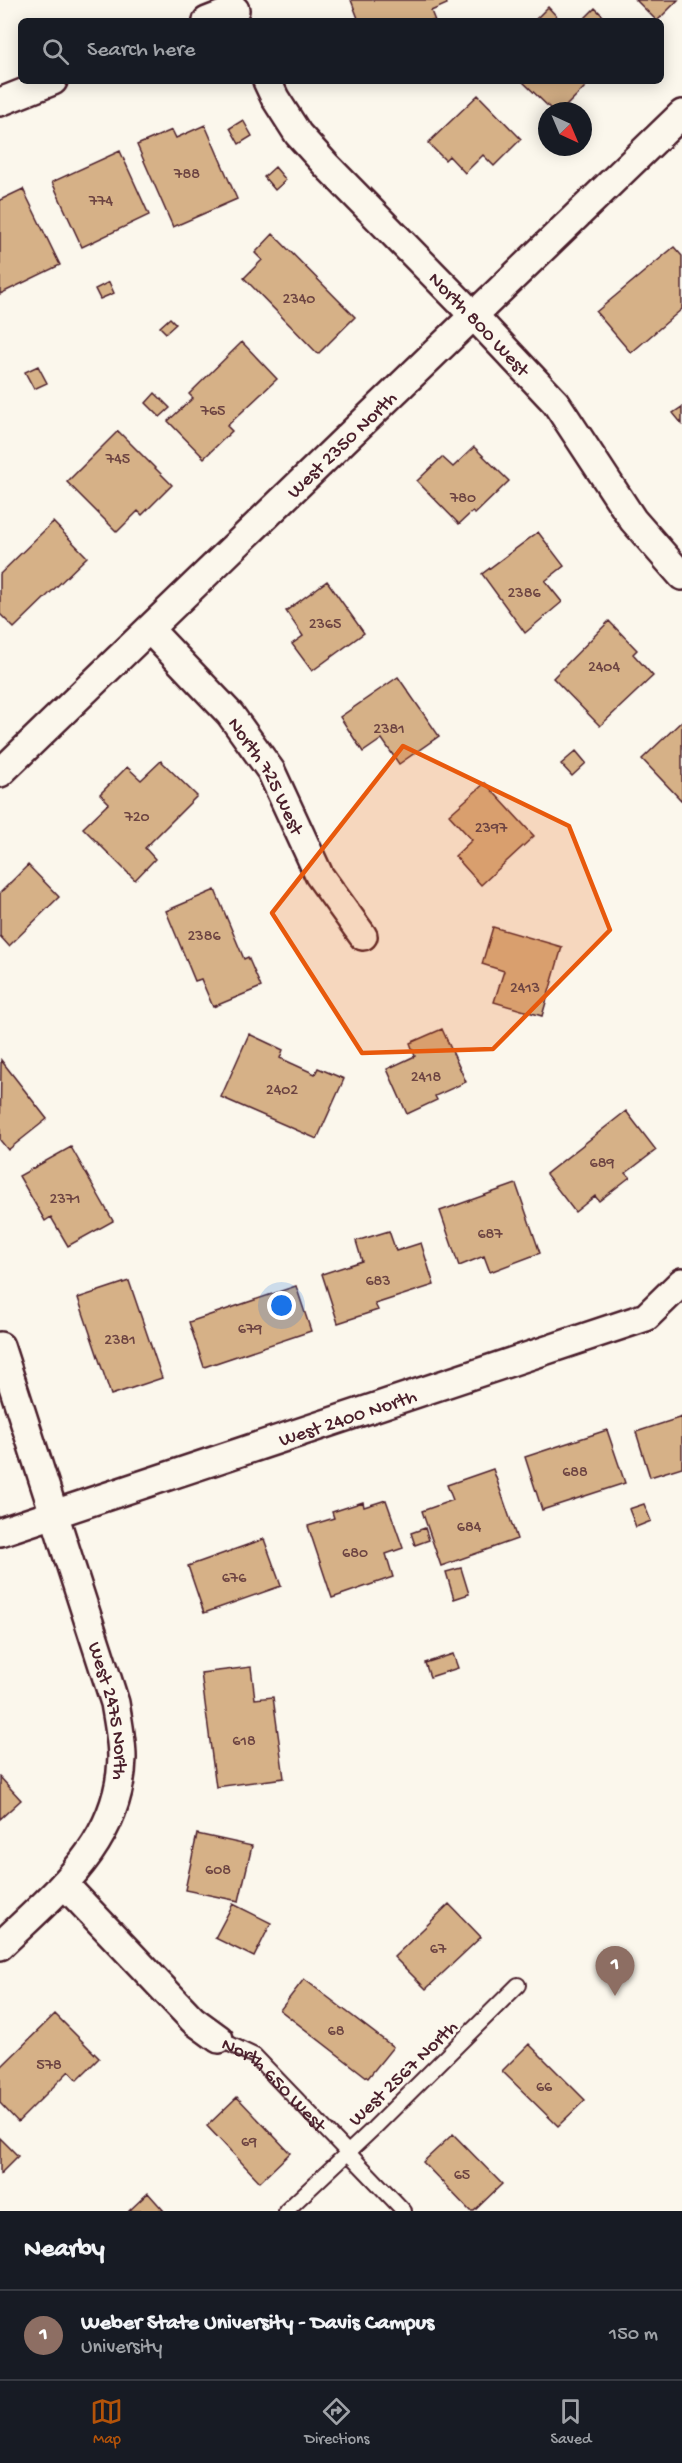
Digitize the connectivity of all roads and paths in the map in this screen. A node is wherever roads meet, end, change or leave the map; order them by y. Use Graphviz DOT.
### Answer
graph roads {
  1 [pos="236,10"];
  2 [pos="215,18"];
  3 [pos="45,84"];
  4 [pos="268,84"];
  5 [pos="0,102"];
  6 [pos="682,114"];
  7 [pos="474,316"];
  8 [pos="682,576"];
  9 [pos="150,630"];
  10 [pos="0,773"];
  11 [pos="363,936"];
  12 [pos="682,1282"];
  13 [pos="0,1346"];
  14 [pos="54,1514"];
  15 [pos="0,1532"];
  16 [pos="64,1884"];
  17 [pos="0,1946"];
  18 [pos="518,1985"];
  19 [pos="219,2039"];
  20 [pos="347,2153"];
  21 [pos="286,2211"];
  22 [pos="404,2211"];
  1 -- 2 [label="street"];
  3 -- 5 [label="street"];
  4 -- 7 [label="street, North 800 West"];
  6 -- 7 [label="street, West 2350 North"];
  7 -- 8 [label="street, North 800 West"];
  7 -- 9 [label="street, West 2350 North"];
  9 -- 10 [label="street, West 2350 North"];
  9 -- 11 [label="street, North 725 West"];
  12 -- 14 [label="street, West 2400 North"];
  13 -- 14 [label="street, West 2475 North"];
  14 -- 15 [label="street, West 2400 North"];
  14 -- 16 [label="street, West 2475 North"];
  16 -- 17 [label="street, West 2475 North"];
  16 -- 19 [label="street, North 650 West"];
  18 -- 20 [label="lane, West 2567 North"];
  19 -- 20 [label="lane, North 650 West"];
  20 -- 21 [label="lane, West 2567 North"];
  20 -- 22 [label="lane, North 650 West"];
}
